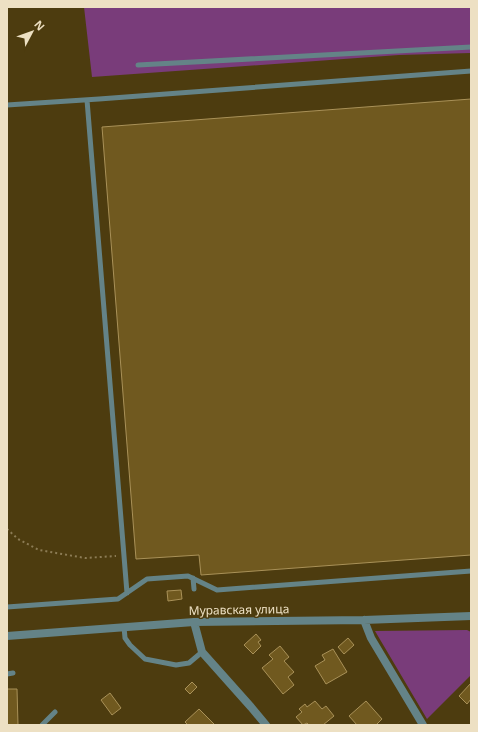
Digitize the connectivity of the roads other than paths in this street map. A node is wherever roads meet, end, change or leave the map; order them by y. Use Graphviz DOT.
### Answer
graph roads {
  1 [pos="471,48"];
  2 [pos="138,65"];
  3 [pos="471,71"];
  4 [pos="87,100"];
  5 [pos="7,105"];
  6 [pos="471,571"];
  7 [pos="193,578"];
  8 [pos="194,589"];
  9 [pos="127,593"];
  10 [pos="7,607"];
  11 [pos="471,616"];
  12 [pos="364,620"];
  13 [pos="194,622"];
  14 [pos="124,627"];
  15 [pos="7,636"];
  16 [pos="202,652"];
  17 [pos="7,674"];
  18 [pos="13,674"];
  19 [pos="55,712"];
  20 [pos="42,725"];
  21 [pos="266,725"];
  22 [pos="423,725"];
  1 -- 2 [label="lane"];
  3 -- 4 [label="lane"];
  4 -- 5 [label="lane"];
  4 -- 9 [label="lane"];
  6 -- 7 [label="lane"];
  7 -- 8 [label="lane"];
  7 -- 9 [label="lane"];
  9 -- 10 [label="lane"];
  11 -- 12 [label="street, Муравская улица"];
  12 -- 13 [label="street, Муравская улица"];
  12 -- 22 [label="street"];
  13 -- 14 [label="street, Муравская улица"];
  13 -- 16 [label="street"];
  14 -- 15 [label="street, Муравская улица"];
  14 -- 16 [label="lane"];
  16 -- 21 [label="street"];
  17 -- 18 [label="lane"];
  19 -- 20 [label="lane"];
}
